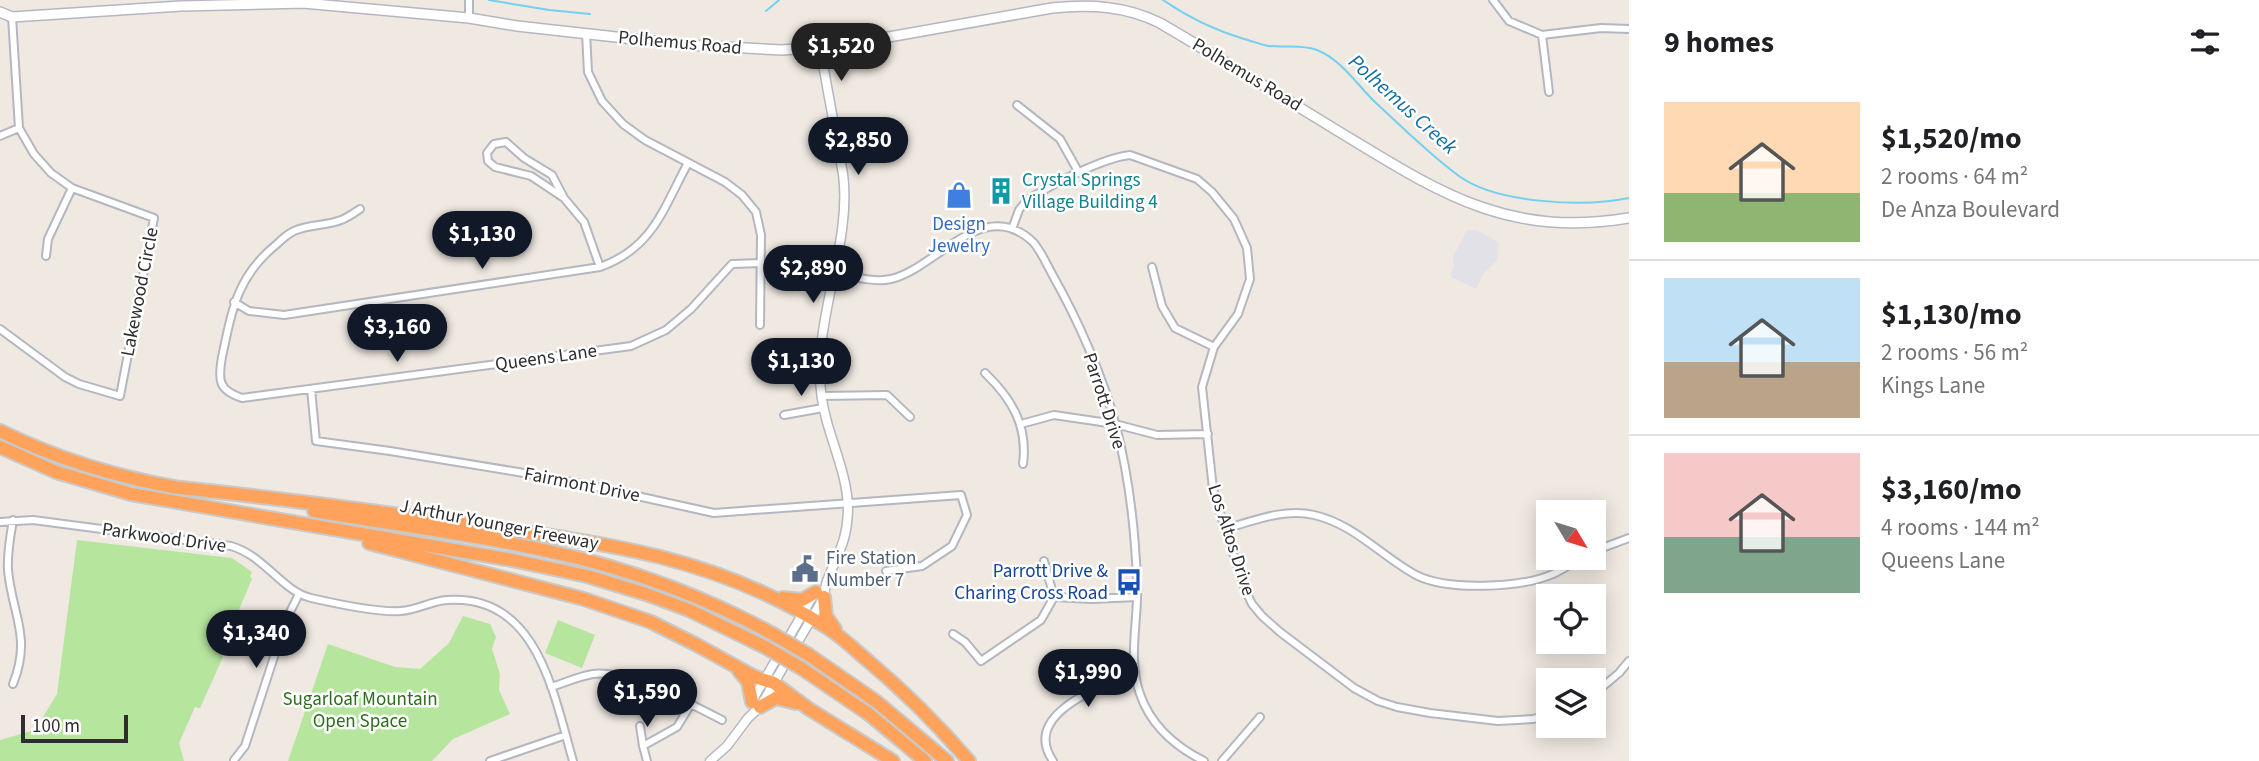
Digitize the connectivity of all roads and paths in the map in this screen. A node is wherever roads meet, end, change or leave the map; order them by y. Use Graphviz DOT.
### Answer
graph roads {
  1 [pos="469,0"];
  2 [pos="1493,0"];
  3 [pos="224,2"];
  4 [pos="1066,3"];
  5 [pos="0,12"];
  6 [pos="12,17"];
  7 [pos="469,18"];
  8 [pos="0,23"];
  9 [pos="1629,29"];
  10 [pos="586,33"];
  11 [pos="1542,35"];
  12 [pos="820,48"];
  13 [pos="1549,92"];
  14 [pos="1017,105"];
  15 [pos="19,128"];
  16 [pos="0,136"];
  17 [pos="688,163"];
  18 [pos="1079,173"];
  19 [pos="72,188"];
  20 [pos="564,198"];
  21 [pos="360,209"];
  22 [pos="1629,219"];
  23 [pos="1012,229"];
  24 [pos="46,256"];
  25 [pos="761,263"];
  26 [pos="600,267"];
  27 [pos="1152,267"];
  28 [pos="834,272"];
  29 [pos="234,302"];
  30 [pos="760,325"];
  31 [pos="0,329"];
  32 [pos="1214,346"];
  33 [pos="985,373"];
  34 [pos="312,389"];
  35 [pos="821,396"];
  36 [pos="823,408"];
  37 [pos="784,415"];
  38 [pos="910,417"];
  39 [pos="1021,424"];
  40 [pos="1115,424"];
  41 [pos="0,428"];
  42 [pos="1208,434"];
  43 [pos="0,447"];
  44 [pos="0,456"];
  45 [pos="1023,464"];
  46 [pos="71,477"];
  47 [pos="172,487"];
  48 [pos="847,502"];
  49 [pos="13,520"];
  50 [pos="0,522"];
  51 [pos="299,523"];
  52 [pos="1225,529"];
  53 [pos="1629,538"];
  54 [pos="1606,547"];
  55 [pos="1044,561"];
  56 [pos="1559,570"];
  57 [pos="886,571"];
  58 [pos="762,592"];
  59 [pos="299,594"];
  60 [pos="820,594"];
  61 [pos="1054,597"];
  62 [pos="1137,597"];
  63 [pos="807,617"];
  64 [pos="953,634"];
  65 [pos="844,640"];
  66 [pos="1629,661"];
  67 [pos="731,664"];
  68 [pos="1134,672"];
  69 [pos="769,682"];
  70 [pos="12,684"];
  71 [pos="1606,684"];
  72 [pos="551,687"];
  73 [pos="691,704"];
  74 [pos="756,705"];
  75 [pos="809,709"];
  76 [pos="1536,717"];
  77 [pos="1260,718"];
  78 [pos="722,720"];
  79 [pos="640,726"];
  80 [pos="566,735"];
  81 [pos="643,746"];
  82 [pos="234,760"];
  83 [pos="490,761"];
  84 [pos="573,761"];
  85 [pos="647,761"];
  86 [pos="710,761"];
  87 [pos="893,761"];
  88 [pos="925,761"];
  89 [pos="947,761"];
  90 [pos="969,761"];
  91 [pos="1053,761"];
  92 [pos="1205,761"];
  93 [pos="1222,761"];
  1 -- 7 [label="street"];
  2 -- 11 [label="street"];
  3 -- 6 [label="main road, Polhemus Road"];
  3 -- 7 [label="main road, Polhemus Road"];
  4 -- 12 [label="main road, Polhemus Road"];
  4 -- 22 [label="main road, Polhemus Road"];
  5 -- 6 [label="main road"];
  6 -- 8 [label="main road"];
  6 -- 15 [label="street, Lakewood Circle"];
  7 -- 10 [label="main road, Polhemus Road"];
  9 -- 11 [label="street"];
  10 -- 12 [label="main road, Polhemus Road"];
  10 -- 17 [label="street"];
  11 -- 13 [label="street"];
  12 -- 28 [label="street"];
  14 -- 18 [label="street"];
  15 -- 16 [label="street"];
  15 -- 19 [label="street, Lakewood Circle"];
  17 -- 25 [label="street"];
  17 -- 26 [label="street"];
  18 -- 23 [label="street, Los Altos Drive"];
  18 -- 32 [label="street, Los Altos Drive"];
  19 -- 24 [label="street"];
  19 -- 31 [label="street, Lakewood Circle"];
  20 -- 20 [label="street"];
  20 -- 26 [label="street"];
  21 -- 29 [label="street, Queens Lane"];
  23 -- 28 [label="street"];
  23 -- 40 [label="street, Parrott Drive"];
  25 -- 30 [label="street"];
  25 -- 34 [label="street, Queens Lane"];
  26 -- 29 [label="street"];
  27 -- 32 [label="street"];
  28 -- 35 [label="street"];
  29 -- 34 [label="street, Queens Lane"];
  32 -- 42 [label="street, Los Altos Drive"];
  33 -- 39 [label="street"];
  34 -- 48 [label="street, Fairmont Drive"];
  35 -- 36 [label="street"];
  35 -- 38 [label="street"];
  36 -- 37 [label="street"];
  36 -- 48 [label="street"];
  39 -- 40 [label="street"];
  39 -- 45 [label="street"];
  40 -- 42 [label="street"];
  40 -- 62 [label="street, Parrott Drive"];
  41 -- 47 [label="highway, J Arthur Younger Freeway"];
  42 -- 52 [label="street, Los Altos Drive"];
  43 -- 46 [label="highway, J Arthur Younger Freeway"];
  44 -- 46 [label="highway"];
  46 -- 51 [label="highway, J Arthur Younger Freeway"];
  47 -- 58 [label="highway"];
  47 -- 89 [label="highway, J Arthur Younger Freeway, bridge"];
  48 -- 57 [label="street, Fairmont Drive"];
  48 -- 60 [label="street"];
  49 -- 50 [label="street, Parkwood Drive"];
  49 -- 59 [label="street, Parkwood Drive"];
  49 -- 70 [label="street"];
  51 -- 67 [label="highway"];
  51 -- 88 [label="highway, J Arthur Younger Freeway, bridge"];
  52 -- 56 [label="street"];
  52 -- 76 [label="street, Los Altos Drive"];
  53 -- 54 [label="street"];
  55 -- 61 [label="street"];
  58 -- 60 [label="highway"];
  58 -- 63 [label="highway"];
  59 -- 72 [label="street, Parkwood Drive"];
  59 -- 82 [label="street"];
  60 -- 63 [label="street"];
  60 -- 65 [label="highway"];
  61 -- 62 [label="street"];
  61 -- 64 [label="street"];
  62 -- 68 [label="street, Parrott Drive"];
  63 -- 65 [label="highway"];
  63 -- 69 [label="street"];
  65 -- 90 [label="highway"];
  66 -- 71 [label="street"];
  67 -- 69 [label="highway"];
  67 -- 74 [label="highway"];
  68 -- 91 [label="street"];
  68 -- 92 [label="street, Parrott Drive"];
  69 -- 74 [label="street"];
  69 -- 75 [label="highway"];
  72 -- 73 [label="street"];
  72 -- 80 [label="street, Parkwood Drive"];
  73 -- 78 [label="street"];
  73 -- 81 [label="street"];
  74 -- 75 [label="highway"];
  74 -- 86 [label="street"];
  75 -- 87 [label="highway"];
  77 -- 93 [label="street"];
  79 -- 81 [label="street"];
  80 -- 83 [label="street"];
  80 -- 84 [label="street, Parkwood Drive"];
  81 -- 85 [label="street"];
}
